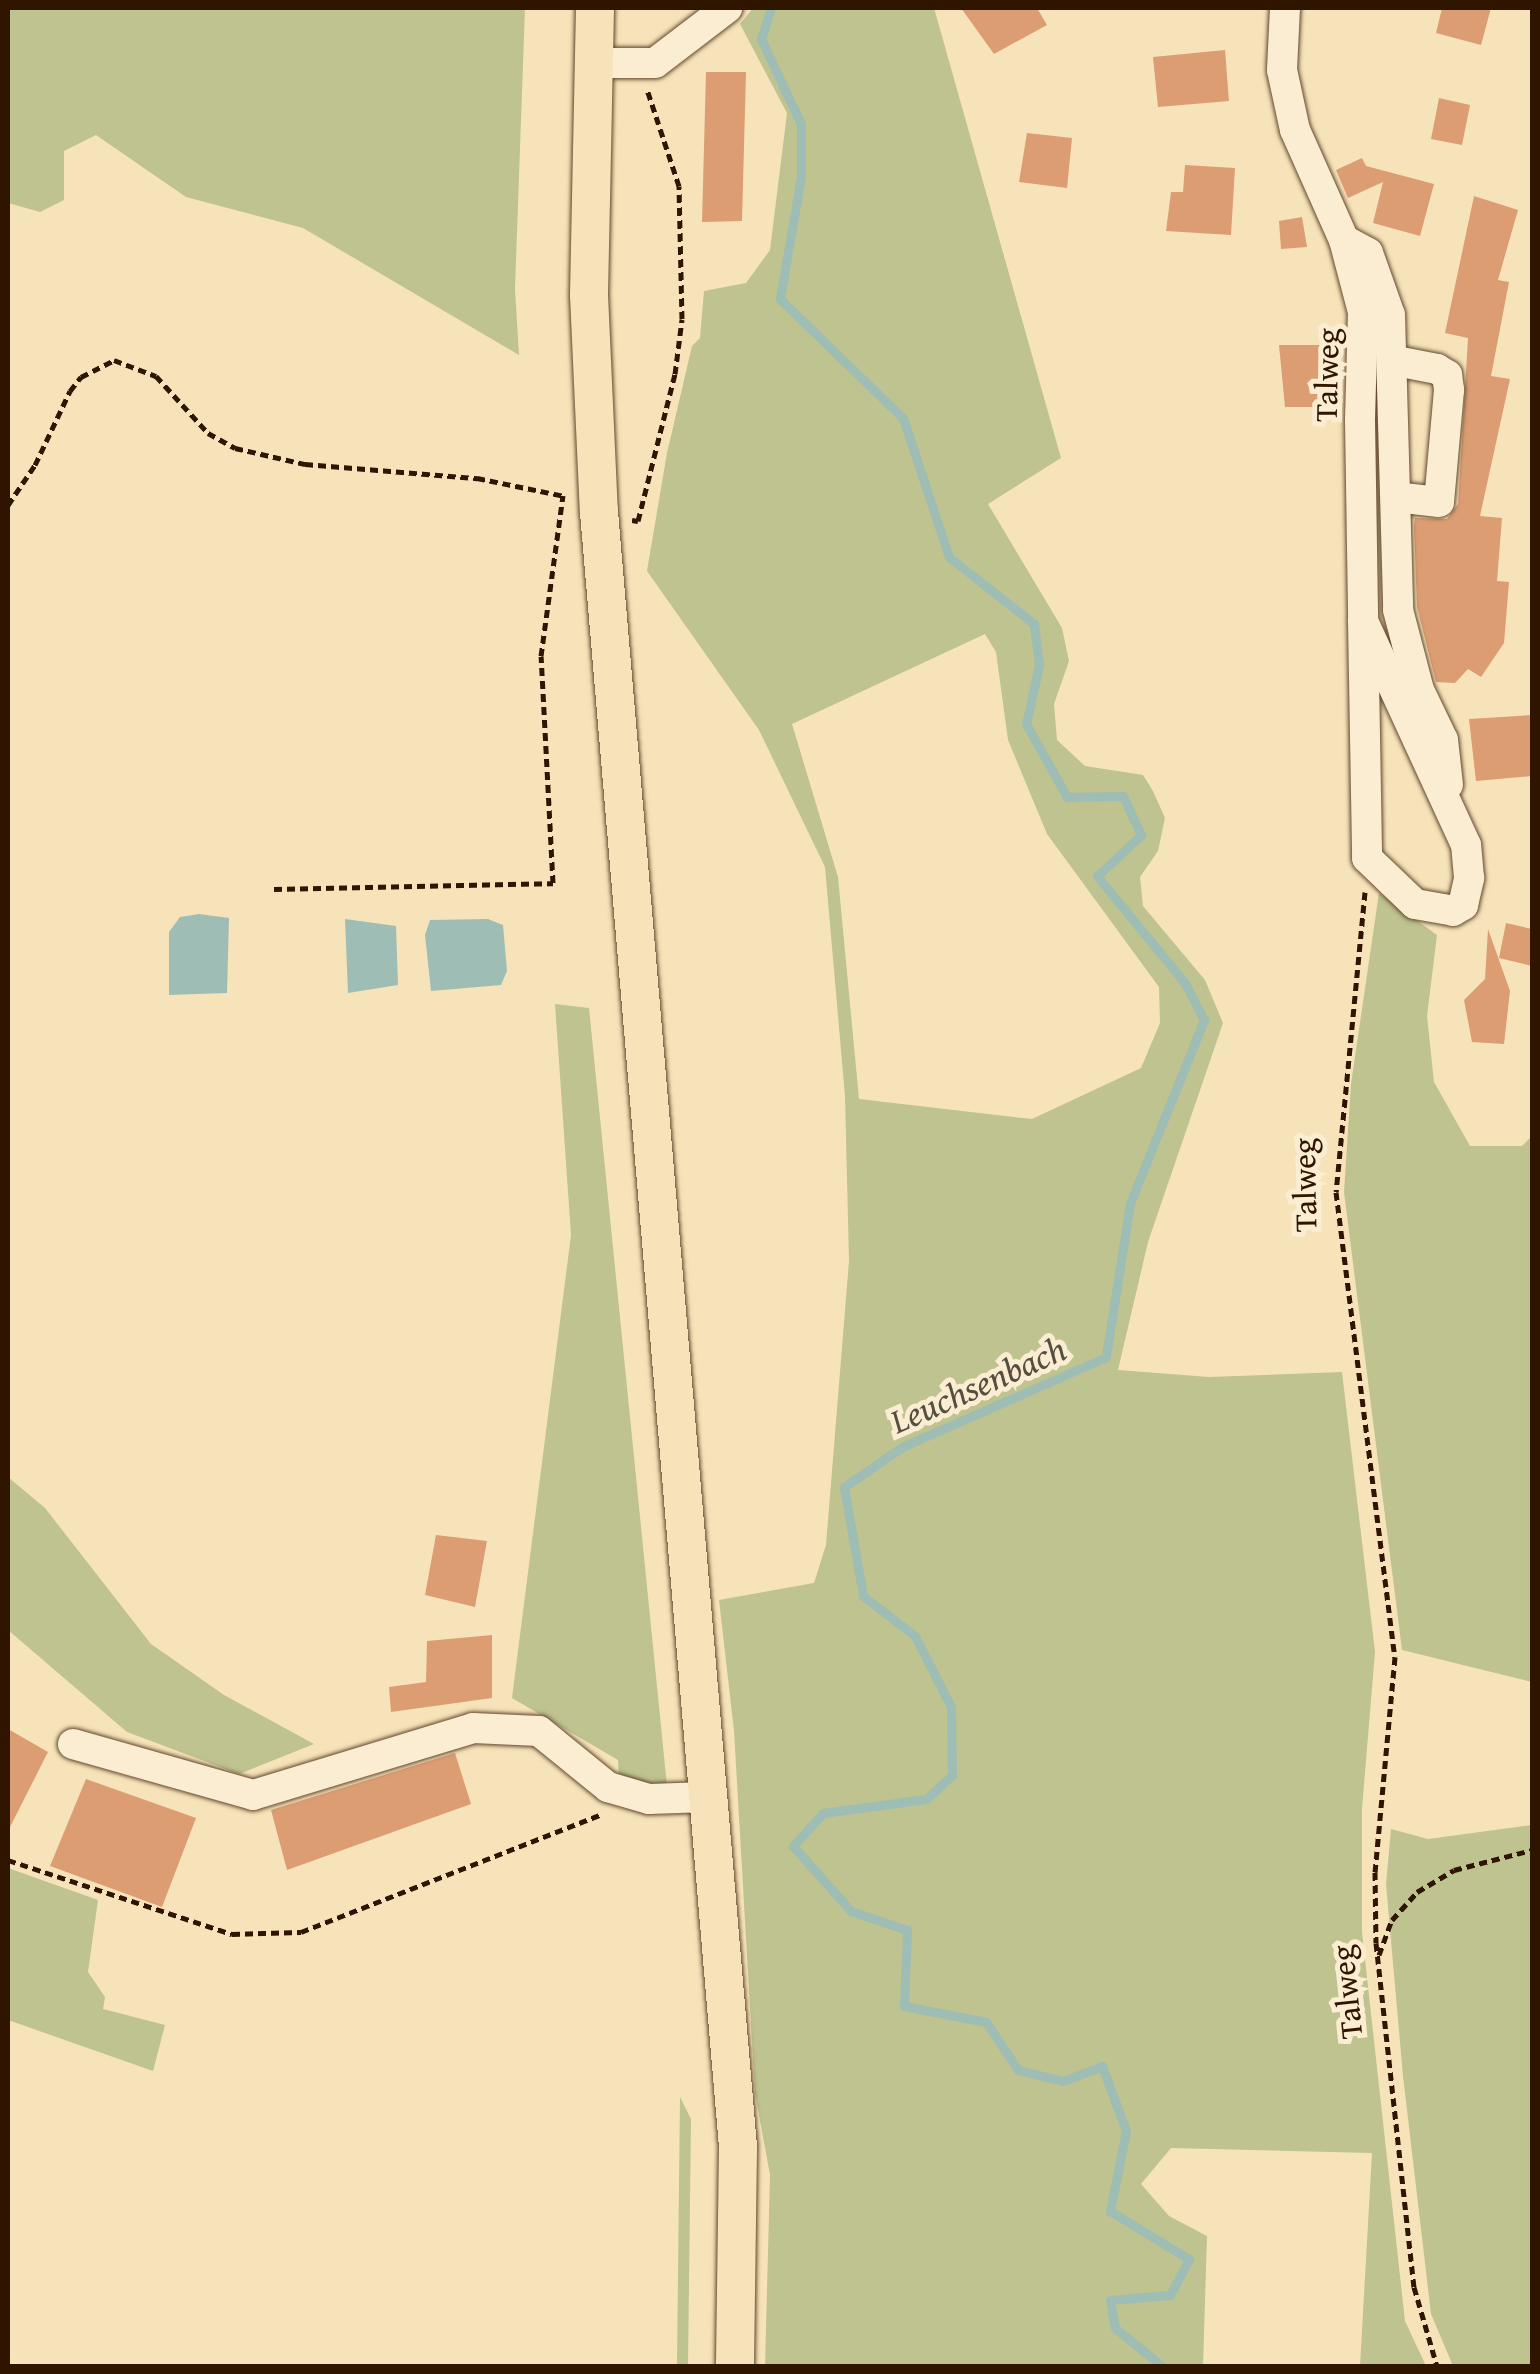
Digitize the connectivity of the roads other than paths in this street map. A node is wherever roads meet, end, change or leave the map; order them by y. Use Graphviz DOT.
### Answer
graph roads {
  1 [pos="595,8"];
  2 [pos="727,8"];
  3 [pos="1285,8"];
  4 [pos="592,64"];
  5 [pos="1344,240"];
  6 [pos="1396,361"];
  7 [pos="1396,498"];
  8 [pos="1363,620"];
  9 [pos="1451,804"];
  10 [pos="73,1744"];
  11 [pos="707,1797"];
  12 [pos="735,2366"];
  1 -- 4 [label="main road"];
  2 -- 4 [label="street"];
  3 -- 5 [label="street, Talweg"];
  4 -- 11 [label="main road"];
  5 -- 6 [label="street"];
  5 -- 8 [label="street, Talweg"];
  6 -- 7 [label="street"];
  6 -- 7 [label="street"];
  7 -- 9 [label="street"];
  8 -- 9 [label="street"];
  8 -- 9 [label="street, Talweg"];
  10 -- 11 [label="street"];
  11 -- 12 [label="main road"];
}
